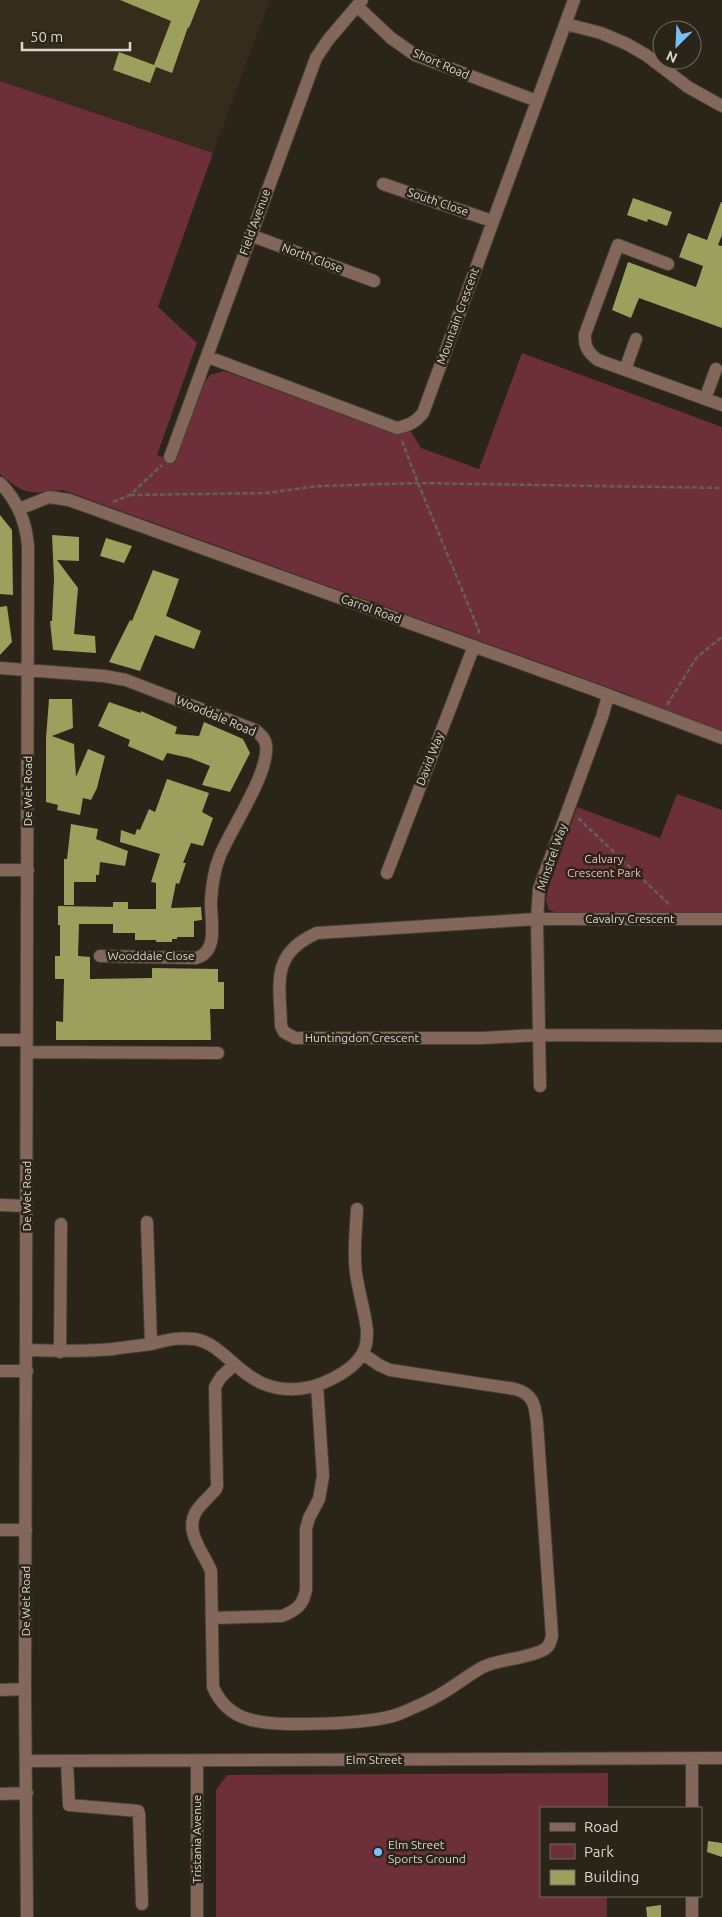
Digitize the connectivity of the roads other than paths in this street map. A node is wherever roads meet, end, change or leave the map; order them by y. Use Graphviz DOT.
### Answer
graph roads {
  1 [pos="574,0"];
  2 [pos="360,3"];
  3 [pos="566,24"];
  4 [pos="537,100"];
  5 [pos="722,106"];
  6 [pos="383,184"];
  7 [pos="492,221"];
  8 [pos="250,235"];
  9 [pos="668,264"];
  10 [pos="374,281"];
  11 [pos="636,339"];
  12 [pos="208,358"];
  13 [pos="716,369"];
  14 [pos="625,370"];
  15 [pos="705,399"];
  16 [pos="722,405"];
  17 [pos="170,457"];
  18 [pos="0,482"];
  19 [pos="20,509"];
  20 [pos="474,646"];
  21 [pos="0,668"];
  22 [pos="28,669"];
  23 [pos="608,696"];
  24 [pos="722,738"];
  25 [pos="0,870"];
  26 [pos="28,870"];
  27 [pos="387,873"];
  28 [pos="211,900"];
  29 [pos="538,919"];
  30 [pos="722,919"];
  31 [pos="100,956"];
  32 [pos="540,1036"];
  33 [pos="722,1036"];
  34 [pos="0,1040"];
  35 [pos="27,1046"];
  36 [pos="218,1054"];
  37 [pos="540,1086"];
  38 [pos="0,1206"];
  39 [pos="27,1206"];
  40 [pos="356,1209"];
  41 [pos="147,1222"];
  42 [pos="61,1224"];
  43 [pos="151,1344"];
  44 [pos="26,1350"];
  45 [pos="60,1352"];
  46 [pos="364,1354"];
  47 [pos="234,1366"];
  48 [pos="0,1371"];
  49 [pos="27,1371"];
  50 [pos="316,1385"];
  51 [pos="0,1530"];
  52 [pos="26,1530"];
  53 [pos="212,1618"];
  54 [pos="0,1690"];
  55 [pos="26,1690"];
  56 [pos="722,1758"];
  57 [pos="692,1759"];
  58 [pos="26,1761"];
  59 [pos="67,1761"];
  60 [pos="197,1761"];
  61 [pos="0,1794"];
  62 [pos="27,1794"];
  63 [pos="692,1807"];
  64 [pos="692,1897"];
  65 [pos="142,1904"];
  66 [pos="27,1917"];
  67 [pos="197,1917"];
  68 [pos="692,1917"];
  1 -- 3 [label="street, Mountain Crescent"];
  2 -- 4 [label="street, Short Road"];
  2 -- 8 [label="street, Field Avenue"];
  3 -- 4 [label="street, Mountain Crescent"];
  3 -- 5 [label="street"];
  4 -- 7 [label="street, Mountain Crescent"];
  6 -- 7 [label="street, South Close"];
  7 -- 12 [label="street, Mountain Crescent"];
  8 -- 10 [label="street, North Close"];
  8 -- 12 [label="street, Field Avenue"];
  9 -- 14 [label="street"];
  11 -- 14 [label="street"];
  12 -- 17 [label="street, Field Avenue"];
  13 -- 15 [label="street"];
  14 -- 15 [label="street"];
  15 -- 16 [label="street"];
  18 -- 19 [label="street, De Wet Road"];
  19 -- 20 [label="street, Carrol Road"];
  19 -- 22 [label="street, De Wet Road"];
  20 -- 23 [label="street, Carrol Road"];
  20 -- 27 [label="street, David Way"];
  21 -- 22 [label="street, Wooddale Road"];
  22 -- 26 [label="street, De Wet Road"];
  22 -- 28 [label="street, Wooddale Road"];
  23 -- 24 [label="street, Carrol Road"];
  23 -- 29 [label="street, Minstrel Way"];
  25 -- 26 [label="street"];
  26 -- 35 [label="street, De Wet Road"];
  28 -- 31 [label="street, Wooddale Close"];
  29 -- 30 [label="street, Cavalry Crescent"];
  29 -- 32 [label="street, Minstrel Way"];
  29 -- 32 [label="street, Huntingdon Crescent"];
  32 -- 33 [label="street"];
  32 -- 37 [label="street, Minstrel Way"];
  34 -- 35 [label="street"];
  35 -- 36 [label="street"];
  35 -- 39 [label="street, De Wet Road"];
  38 -- 39 [label="street"];
  39 -- 44 [label="street, De Wet Road"];
  40 -- 46 [label="street"];
  41 -- 43 [label="street"];
  42 -- 45 [label="street"];
  43 -- 45 [label="street"];
  43 -- 47 [label="street"];
  44 -- 45 [label="street"];
  44 -- 49 [label="street, De Wet Road"];
  46 -- 50 [label="street"];
  46 -- 53 [label="street"];
  47 -- 50 [label="street"];
  47 -- 53 [label="street"];
  48 -- 49 [label="street"];
  49 -- 52 [label="street, De Wet Road"];
  50 -- 53 [label="street"];
  51 -- 52 [label="street"];
  52 -- 55 [label="street, De Wet Road"];
  54 -- 55 [label="street"];
  55 -- 58 [label="street, De Wet Road"];
  56 -- 57 [label="street, Elm Street"];
  57 -- 60 [label="street, Elm Street"];
  57 -- 63 [label="street"];
  58 -- 59 [label="street, Elm Street"];
  58 -- 62 [label="street, De Wet Road"];
  59 -- 60 [label="street, Elm Street"];
  59 -- 65 [label="street"];
  60 -- 67 [label="street, Tristania Avenue"];
  61 -- 62 [label="street"];
  62 -- 66 [label="street, De Wet Road"];
  64 -- 68 [label="street"];
}
